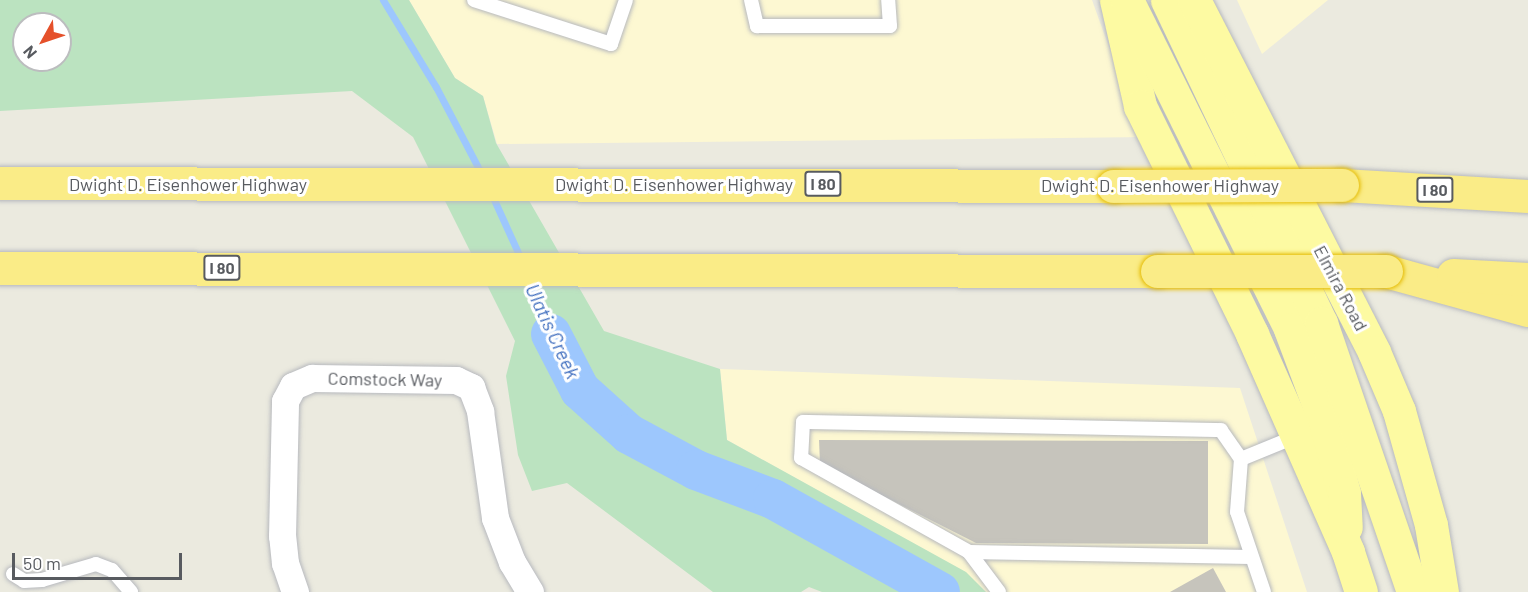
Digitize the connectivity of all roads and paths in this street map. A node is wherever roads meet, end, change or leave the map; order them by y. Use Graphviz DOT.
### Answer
graph roads {
  1 [pos="474,0"];
  2 [pos="626,0"];
  3 [pos="751,0"];
  4 [pos="888,0"];
  5 [pos="1116,0"];
  6 [pos="1127,0"];
  7 [pos="1167,0"];
  8 [pos="1194,0"];
  9 [pos="0,183"];
  10 [pos="1528,196"];
  11 [pos="0,268"];
  12 [pos="1386,271"];
  13 [pos="1528,279"];
  14 [pos="1528,310"];
  15 [pos="1295,437"];
  16 [pos="1241,459"];
  17 [pos="969,552"];
  18 [pos="1348,552"];
  19 [pos="1250,557"];
  20 [pos="13,574"];
  21 [pos="131,592"];
  22 [pos="295,592"];
  23 [pos="530,592"];
  24 [pos="999,592"];
  25 [pos="1264,592"];
  26 [pos="1361,592"];
  27 [pos="1413,592"];
  28 [pos="1442,592"];
  1 -- 2 [label="lane"];
  3 -- 4 [label="lane"];
  5 -- 15 [label="main road"];
  6 -- 18 [label="main road"];
  7 -- 27 [label="main road, Elmira Road"];
  8 -- 28 [label="main road, Elmira Road"];
  9 -- 10 [label="highway, Dwight D. Eisenhower Highway / I 80, bridge"];
  11 -- 12 [label="highway, I 80, bridge"];
  12 -- 13 [label="highway, I 80"];
  12 -- 14 [label="highway"];
  15 -- 16 [label="lane"];
  15 -- 18 [label="main road"];
  16 -- 17 [label="lane"];
  16 -- 19 [label="lane"];
  17 -- 19 [label="lane"];
  17 -- 24 [label="lane"];
  18 -- 26 [label="main road"];
  19 -- 25 [label="lane"];
  20 -- 21 [label="lane"];
  22 -- 23 [label="street, Comstock Way"];
}
